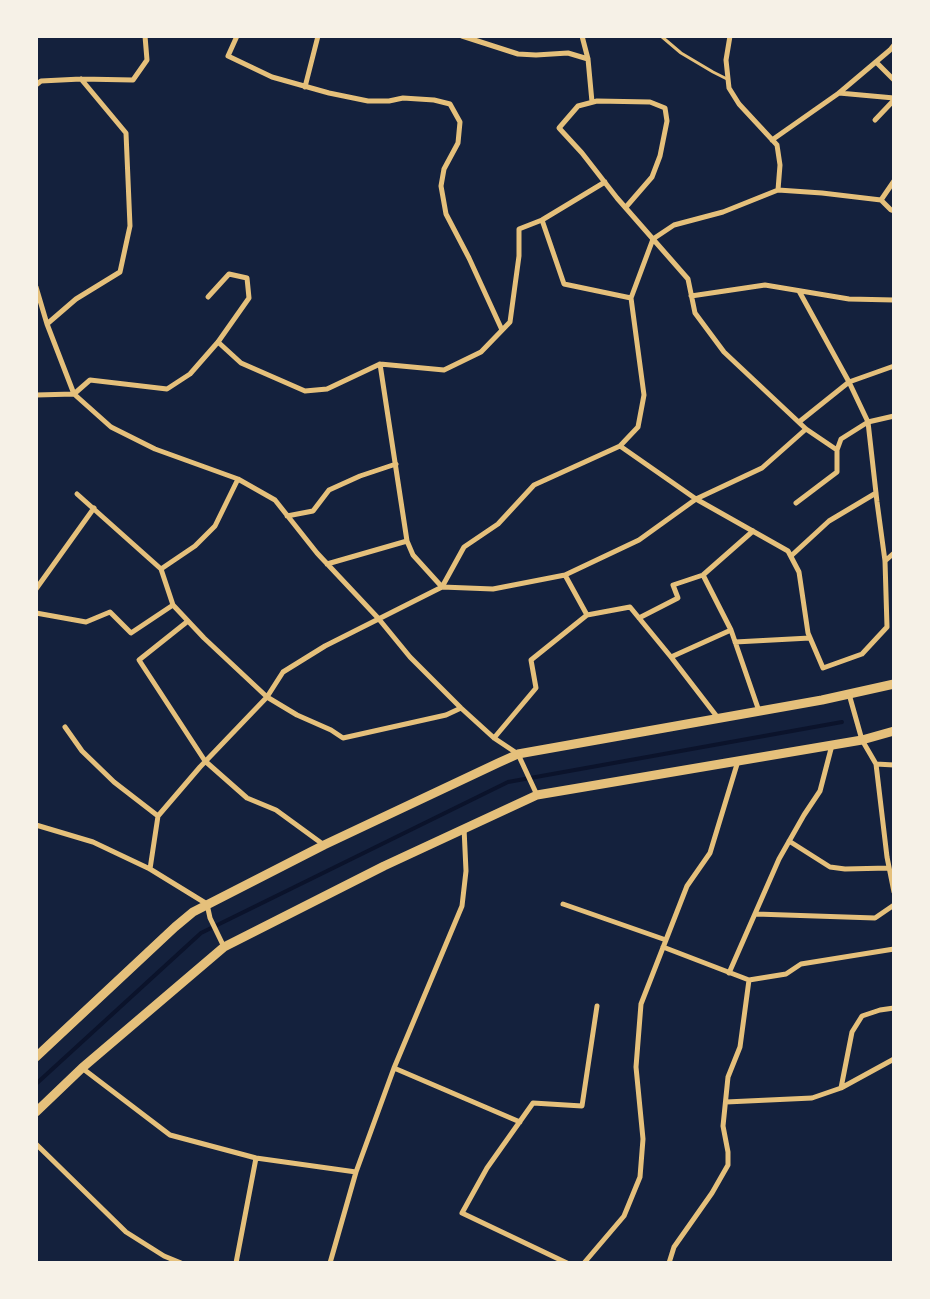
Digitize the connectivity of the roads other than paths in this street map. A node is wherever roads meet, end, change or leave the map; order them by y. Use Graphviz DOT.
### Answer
graph roads {
  1 [pos="145,36"];
  2 [pos="236,36"];
  3 [pos="318,36"];
  4 [pos="462,36"];
  5 [pos="582,36"];
  6 [pos="661,36"];
  7 [pos="730,36"];
  8 [pos="894,45"];
  9 [pos="588,59"];
  10 [pos="876,62"];
  11 [pos="81,79"];
  12 [pos="728,79"];
  13 [pos="894,80"];
  14 [pos="36,84"];
  15 [pos="306,86"];
  16 [pos="839,93"];
  17 [pos="894,99"];
  18 [pos="592,102"];
  19 [pos="875,120"];
  20 [pos="772,140"];
  21 [pos="894,181"];
  22 [pos="605,182"];
  23 [pos="778,190"];
  24 [pos="881,200"];
  25 [pos="626,207"];
  26 [pos="894,211"];
  27 [pos="542,220"];
  28 [pos="653,239"];
  29 [pos="36,287"];
  30 [pos="799,291"];
  31 [pos="691,296"];
  32 [pos="208,297"];
  33 [pos="631,298"];
  34 [pos="894,300"];
  35 [pos="47,324"];
  36 [pos="502,330"];
  37 [pos="218,342"];
  38 [pos="380,364"];
  39 [pos="894,366"];
  40 [pos="849,382"];
  41 [pos="74,394"];
  42 [pos="36,395"];
  43 [pos="894,416"];
  44 [pos="798,422"];
  45 [pos="868,422"];
  46 [pos="806,430"];
  47 [pos="620,446"];
  48 [pos="837,450"];
  49 [pos="396,464"];
  50 [pos="238,479"];
  51 [pos="876,493"];
  52 [pos="77,494"];
  53 [pos="696,499"];
  54 [pos="796,503"];
  55 [pos="94,508"];
  56 [pos="288,516"];
  57 [pos="753,531"];
  58 [pos="407,541"];
  59 [pos="894,553"];
  60 [pos="791,556"];
  61 [pos="885,561"];
  62 [pos="327,564"];
  63 [pos="161,569"];
  64 [pos="565,575"];
  65 [pos="703,575"];
  66 [pos="442,587"];
  67 [pos="36,589"];
  68 [pos="173,605"];
  69 [pos="36,613"];
  70 [pos="586,614"];
  71 [pos="378,618"];
  72 [pos="639,618"];
  73 [pos="188,621"];
  74 [pos="894,624"];
  75 [pos="888,627"];
  76 [pos="731,630"];
  77 [pos="810,638"];
  78 [pos="735,642"];
  79 [pos="671,657"];
  80 [pos="894,684"];
  81 [pos="849,694"];
  82 [pos="267,697"];
  83 [pos="460,708"];
  84 [pos="759,710"];
  85 [pos="718,718"];
  86 [pos="65,727"];
  87 [pos="894,731"];
  88 [pos="494,738"];
  89 [pos="862,740"];
  90 [pos="832,745"];
  91 [pos="518,754"];
  92 [pos="206,761"];
  93 [pos="738,761"];
  94 [pos="876,764"];
  95 [pos="894,765"];
  96 [pos="535,790"];
  97 [pos="158,816"];
  98 [pos="36,825"];
  99 [pos="464,828"];
  100 [pos="789,841"];
  101 [pos="324,844"];
  102 [pos="889,868"];
  103 [pos="150,869"];
  104 [pos="894,892"];
  105 [pos="207,904"];
  106 [pos="563,904"];
  107 [pos="894,905"];
  108 [pos="756,914"];
  109 [pos="666,940"];
  110 [pos="224,947"];
  111 [pos="663,947"];
  112 [pos="894,949"];
  113 [pos="729,973"];
  114 [pos="749,980"];
  115 [pos="597,1006"];
  116 [pos="894,1008"];
  117 [pos="36,1057"];
  118 [pos="894,1059"];
  119 [pos="82,1068"];
  120 [pos="394,1068"];
  121 [pos="841,1088"];
  122 [pos="726,1102"];
  123 [pos="36,1112"];
  124 [pos="520,1122"];
  125 [pos="36,1144"];
  126 [pos="256,1158"];
  127 [pos="356,1172"];
  128 [pos="164,1256"];
  129 [pos="162,1263"];
  130 [pos="181,1263"];
  131 [pos="236,1263"];
  132 [pos="330,1263"];
  133 [pos="567,1263"];
  134 [pos="584,1263"];
  135 [pos="669,1263"];
  1 -- 11 [label="street"];
  2 -- 15 [label="street"];
  3 -- 15 [label="street"];
  4 -- 9 [label="street"];
  5 -- 9 [label="street"];
  6 -- 12 [label="lane"];
  7 -- 12 [label="street"];
  8 -- 10 [label="street"];
  9 -- 18 [label="street"];
  10 -- 13 [label="street"];
  10 -- 16 [label="street"];
  11 -- 14 [label="street"];
  11 -- 35 [label="street"];
  12 -- 20 [label="street"];
  15 -- 36 [label="street"];
  16 -- 17 [label="street"];
  16 -- 20 [label="street"];
  17 -- 19 [label="street"];
  18 -- 22 [label="street"];
  18 -- 25 [label="street"];
  20 -- 23 [label="street"];
  21 -- 24 [label="street"];
  22 -- 25 [label="street"];
  22 -- 27 [label="street"];
  23 -- 24 [label="street"];
  23 -- 28 [label="street"];
  24 -- 26 [label="street"];
  25 -- 28 [label="street"];
  27 -- 33 [label="street"];
  27 -- 36 [label="street"];
  28 -- 31 [label="street"];
  28 -- 33 [label="street"];
  29 -- 35 [label="street"];
  30 -- 31 [label="street"];
  30 -- 34 [label="street"];
  30 -- 40 [label="street"];
  31 -- 44 [label="street"];
  32 -- 37 [label="street"];
  33 -- 47 [label="street"];
  35 -- 41 [label="street"];
  36 -- 38 [label="street"];
  37 -- 38 [label="street"];
  37 -- 41 [label="street"];
  38 -- 49 [label="street"];
  39 -- 40 [label="street"];
  40 -- 44 [label="street"];
  40 -- 45 [label="street"];
  41 -- 42 [label="street"];
  41 -- 50 [label="street"];
  43 -- 45 [label="street"];
  44 -- 46 [label="street"];
  45 -- 48 [label="street"];
  45 -- 51 [label="street"];
  46 -- 48 [label="street"];
  46 -- 53 [label="street"];
  47 -- 53 [label="street"];
  47 -- 66 [label="street"];
  48 -- 54 [label="street"];
  49 -- 56 [label="street"];
  49 -- 58 [label="street"];
  50 -- 56 [label="street"];
  50 -- 63 [label="street"];
  51 -- 60 [label="street"];
  51 -- 61 [label="street"];
  52 -- 55 [label="street"];
  53 -- 57 [label="street"];
  53 -- 64 [label="street"];
  55 -- 63 [label="street"];
  55 -- 67 [label="street"];
  56 -- 62 [label="street"];
  57 -- 60 [label="street"];
  57 -- 65 [label="street"];
  58 -- 62 [label="street"];
  58 -- 66 [label="street"];
  59 -- 61 [label="street"];
  60 -- 77 [label="street"];
  61 -- 75 [label="street"];
  62 -- 71 [label="street"];
  63 -- 68 [label="street"];
  64 -- 66 [label="street"];
  64 -- 70 [label="street"];
  65 -- 72 [label="street"];
  65 -- 76 [label="street"];
  66 -- 71 [label="street"];
  68 -- 69 [label="street"];
  68 -- 73 [label="street"];
  70 -- 72 [label="street"];
  70 -- 88 [label="street"];
  71 -- 82 [label="street"];
  71 -- 83 [label="street"];
  72 -- 79 [label="street"];
  73 -- 82 [label="street"];
  73 -- 92 [label="street"];
  74 -- 75 [label="street"];
  75 -- 77 [label="street"];
  76 -- 78 [label="street"];
  76 -- 79 [label="street"];
  77 -- 78 [label="street"];
  78 -- 84 [label="street"];
  79 -- 85 [label="street"];
  80 -- 81 [label="street"];
  81 -- 84 [label="street"];
  81 -- 89 [label="street"];
  82 -- 83 [label="street"];
  82 -- 92 [label="street"];
  83 -- 88 [label="street"];
  84 -- 85 [label="street"];
  85 -- 91 [label="street"];
  86 -- 97 [label="street"];
  87 -- 89 [label="street"];
  88 -- 91 [label="street"];
  89 -- 90 [label="street"];
  89 -- 94 [label="street"];
  90 -- 93 [label="street"];
  90 -- 100 [label="street"];
  91 -- 96 [label="street"];
  91 -- 101 [label="street"];
  92 -- 97 [label="street"];
  92 -- 101 [label="street"];
  93 -- 96 [label="street"];
  93 -- 109 [label="street"];
  94 -- 95 [label="street"];
  94 -- 102 [label="street"];
  96 -- 99 [label="street"];
  97 -- 103 [label="street"];
  98 -- 103 [label="street"];
  99 -- 110 [label="street"];
  99 -- 120 [label="street"];
  100 -- 102 [label="street"];
  100 -- 108 [label="street"];
  101 -- 105 [label="street"];
  102 -- 104 [label="street"];
  103 -- 105 [label="street"];
  105 -- 110 [label="street"];
  105 -- 117 [label="street"];
  106 -- 109 [label="street"];
  107 -- 108 [label="street"];
  108 -- 113 [label="street"];
  109 -- 111 [label="street"];
  110 -- 119 [label="street"];
  111 -- 113 [label="street"];
  111 -- 134 [label="street"];
  112 -- 114 [label="street"];
  113 -- 114 [label="street"];
  114 -- 122 [label="street"];
  115 -- 124 [label="street"];
  116 -- 121 [label="street"];
  118 -- 121 [label="street"];
  119 -- 123 [label="street"];
  119 -- 126 [label="street"];
  120 -- 124 [label="street"];
  120 -- 127 [label="street"];
  121 -- 122 [label="street"];
  122 -- 135 [label="street"];
  124 -- 133 [label="street"];
  125 -- 128 [label="street"];
  126 -- 127 [label="street"];
  126 -- 131 [label="street"];
  127 -- 132 [label="street"];
  128 -- 129 [label="street"];
  128 -- 130 [label="street"];
}
